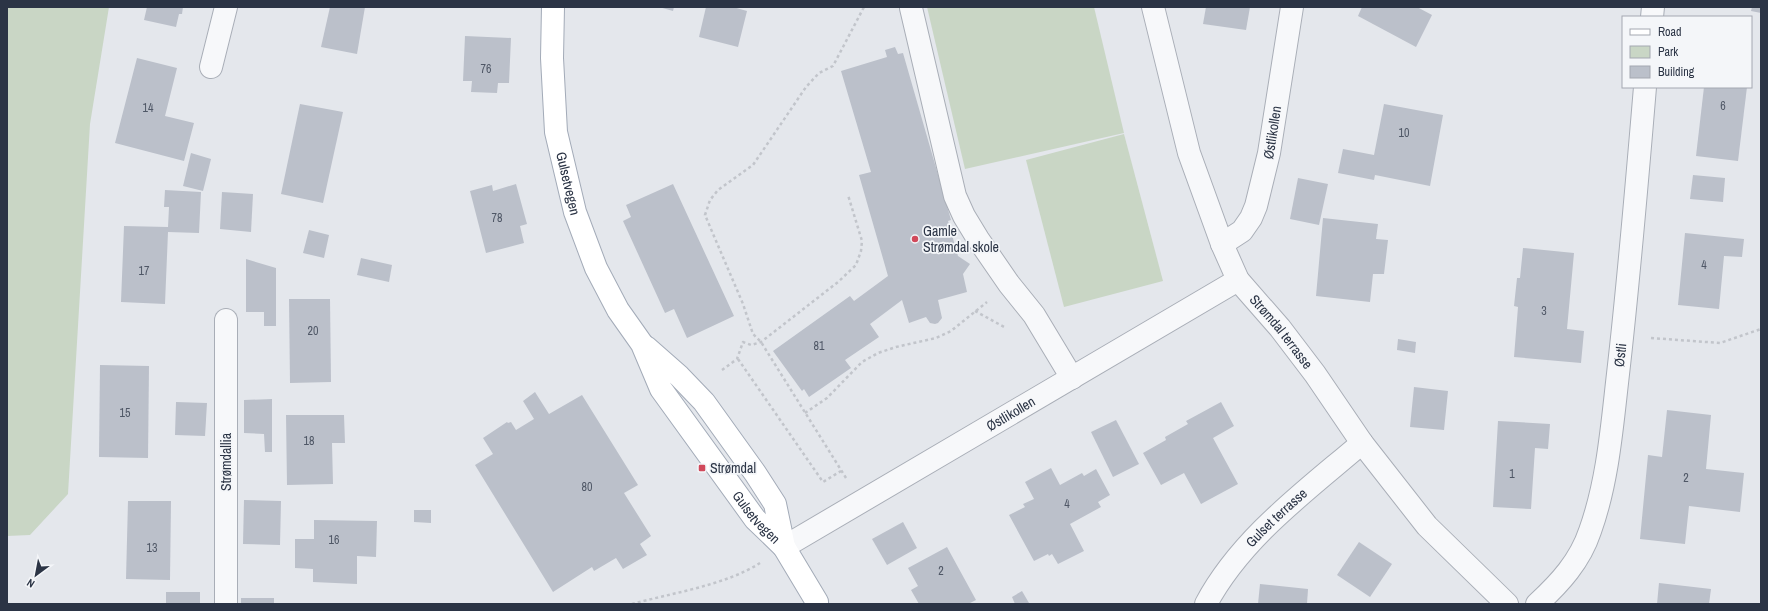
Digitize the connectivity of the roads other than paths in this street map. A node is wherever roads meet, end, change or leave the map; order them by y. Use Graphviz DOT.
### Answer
graph roads {
  1 [pos="226,7"];
  2 [pos="553,7"];
  3 [pos="1153,7"];
  4 [pos="1292,7"];
  5 [pos="911,8"];
  6 [pos="211,67"];
  7 [pos="1645,88"];
  8 [pos="1222,244"];
  9 [pos="1238,280"];
  10 [pos="226,320"];
  11 [pos="1072,378"];
  12 [pos="1362,443"];
  13 [pos="784,548"];
  14 [pos="817,603"];
  15 [pos="226,604"];
  16 [pos="1206,604"];
  17 [pos="1507,604"];
  18 [pos="1537,604"];
  1 -- 6 [label="street"];
  2 -- 13 [label="main road, Gulsetvegen"];
  3 -- 8 [label="street, Strømdal terrasse"];
  4 -- 8 [label="street, Østlikollen"];
  5 -- 11 [label="street"];
  7 -- 18 [label="street, Østli"];
  8 -- 9 [label="street, Strømdal terrasse"];
  9 -- 11 [label="street, Østlikollen"];
  9 -- 12 [label="street, Strømdal terrasse"];
  10 -- 15 [label="street, Strømdallia"];
  11 -- 13 [label="street, Østlikollen"];
  12 -- 16 [label="street, Gulset terrasse"];
  12 -- 17 [label="street, Strømdal terrasse"];
  13 -- 14 [label="main road, Gulsetvegen"];
}
